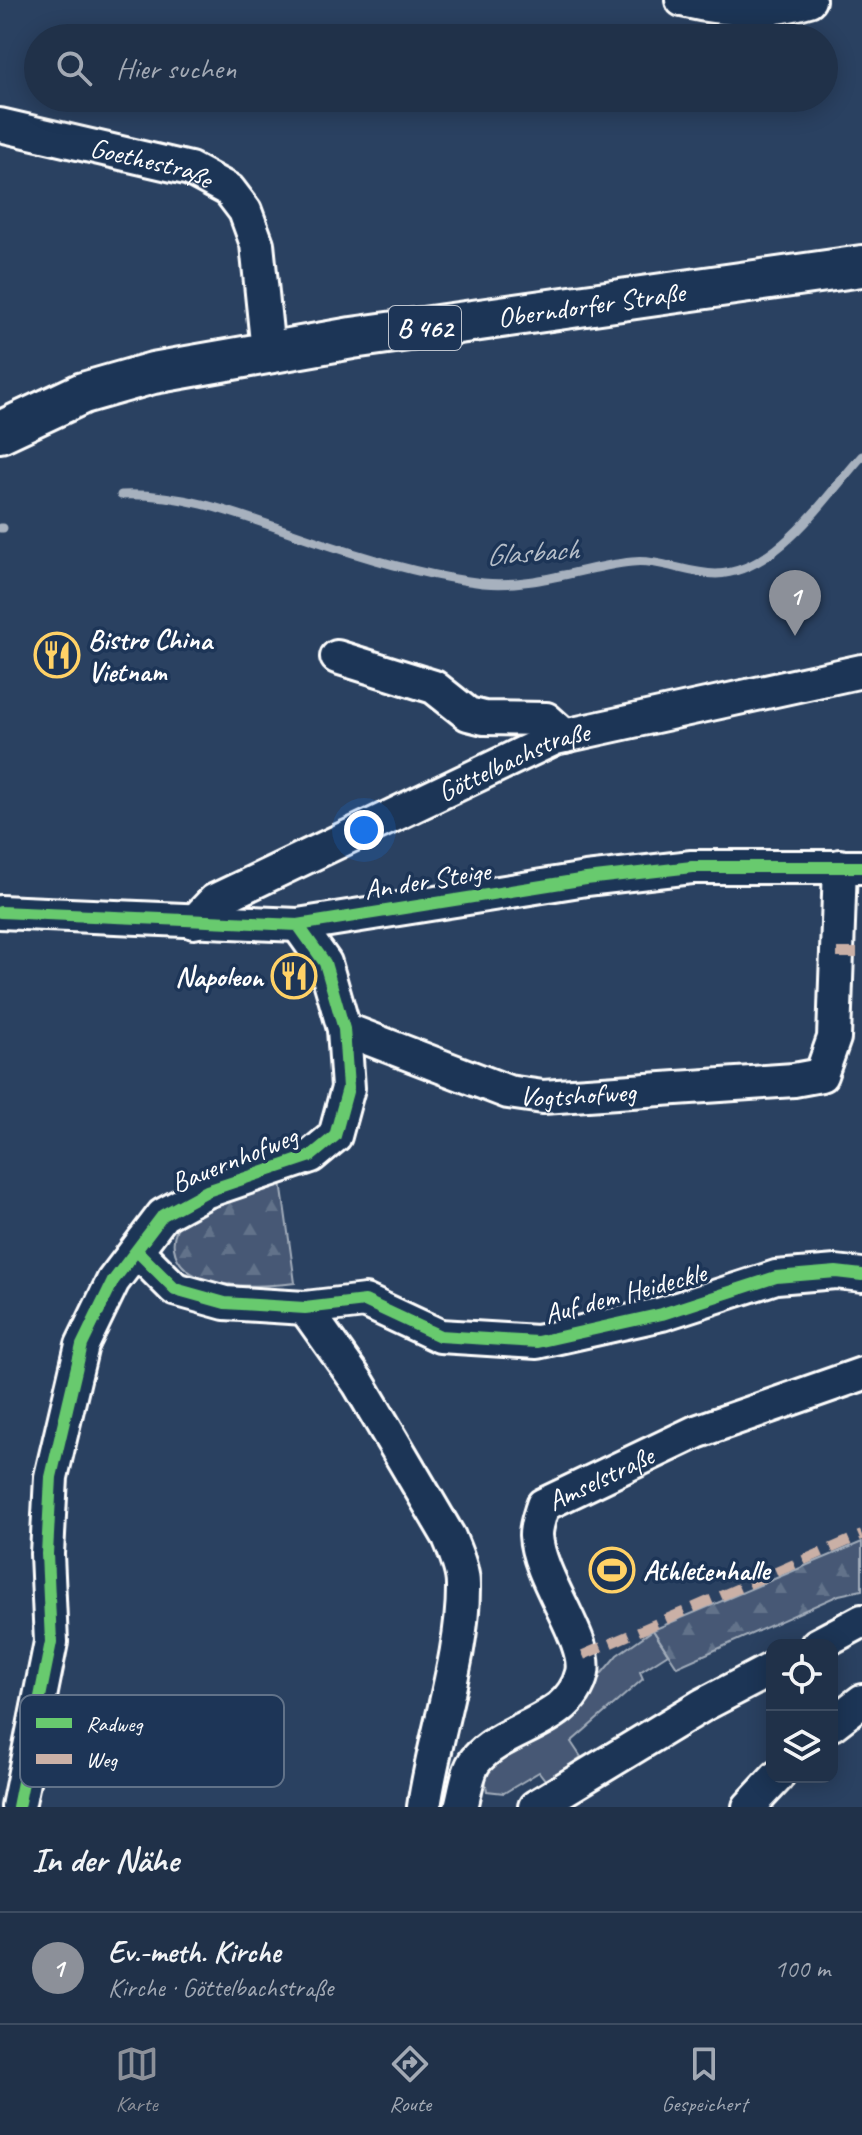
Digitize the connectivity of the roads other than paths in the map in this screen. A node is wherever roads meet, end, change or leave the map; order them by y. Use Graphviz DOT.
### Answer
graph roads {
  1 [pos="682,0"];
  2 [pos="809,0"];
  3 [pos="0,125"];
  4 [pos="862,266"];
  5 [pos="268,352"];
  6 [pos="0,432"];
  7 [pos="337,657"];
  8 [pos="862,671"];
  9 [pos="565,736"];
  10 [pos="851,867"];
  11 [pos="0,912"];
  12 [pos="194,922"];
  13 [pos="298,925"];
  14 [pos="344,1029"];
  15 [pos="137,1251"];
  16 [pos="862,1275"];
  17 [pos="305,1308"];
  18 [pos="862,1374"];
  19 [pos="862,1621"];
  20 [pos="828,1639"];
  21 [pos="766,1672"];
  22 [pos="40,1695"];
  23 [pos="862,1701"];
  24 [pos="838,1719"];
  25 [pos="771,1783"];
  26 [pos="22,1787"];
  27 [pos="465,1805"];
  28 [pos="18,1807"];
  29 [pos="424,1807"];
  30 [pos="535,1807"];
  31 [pos="749,1807"];
  1 -- 2 [label="street"];
  3 -- 5 [label="street, Goethestraße"];
  4 -- 5 [label="main road, Oberndorfer Straße / B 462"];
  5 -- 6 [label="main road, Oberndorfer Straße / B 462"];
  7 -- 9 [label="street"];
  8 -- 9 [label="street, Göttelbachstraße"];
  9 -- 12 [label="street, Göttelbachstraße"];
  10 -- 13 [label="street, An der Steige"];
  10 -- 14 [label="street, Vogtshofweg"];
  11 -- 12 [label="street, An der Steige"];
  12 -- 13 [label="street, An der Steige"];
  13 -- 14 [label="street, Bauernhofweg"];
  14 -- 15 [label="street, Bauernhofweg"];
  15 -- 17 [label="street, Auf dem Heideckle"];
  15 -- 22 [label="street, Bauernhofweg"];
  16 -- 17 [label="street, Auf dem Heideckle"];
  17 -- 29 [label="street"];
  18 -- 27 [label="street, Amselstraße"];
  19 -- 20 [label="street"];
  21 -- 30 [label="street"];
  23 -- 24 [label="street"];
  25 -- 31 [label="street"];
  26 -- 28 [label="street, Bauernhofweg"];
}
